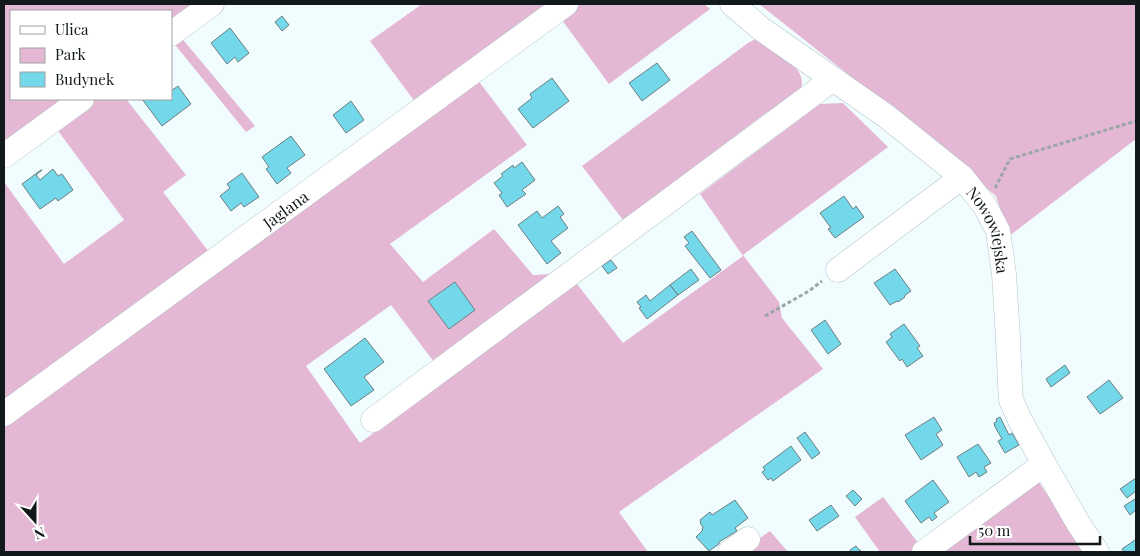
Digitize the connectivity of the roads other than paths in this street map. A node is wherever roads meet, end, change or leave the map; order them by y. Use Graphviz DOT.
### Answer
graph roads {
  1 [pos="212,4"];
  2 [pos="566,4"];
  3 [pos="732,4"];
  4 [pos="172,33"];
  5 [pos="833,79"];
  6 [pos="81,100"];
  7 [pos="4,156"];
  8 [pos="962,177"];
  9 [pos="838,270"];
  10 [pos="4,414"];
  11 [pos="373,420"];
  12 [pos="1044,464"];
  13 [pos="924,552"];
  14 [pos="1097,552"];
  1 -- 4 [label="street"];
  2 -- 10 [label="street, Jaglana"];
  3 -- 5 [label="street, Nowowiejska"];
  5 -- 8 [label="street, Nowowiejska"];
  5 -- 11 [label="street"];
  6 -- 7 [label="street"];
  8 -- 9 [label="street"];
  8 -- 12 [label="street, Nowowiejska"];
  12 -- 13 [label="street"];
  12 -- 14 [label="street, Nowowiejska"];
}
